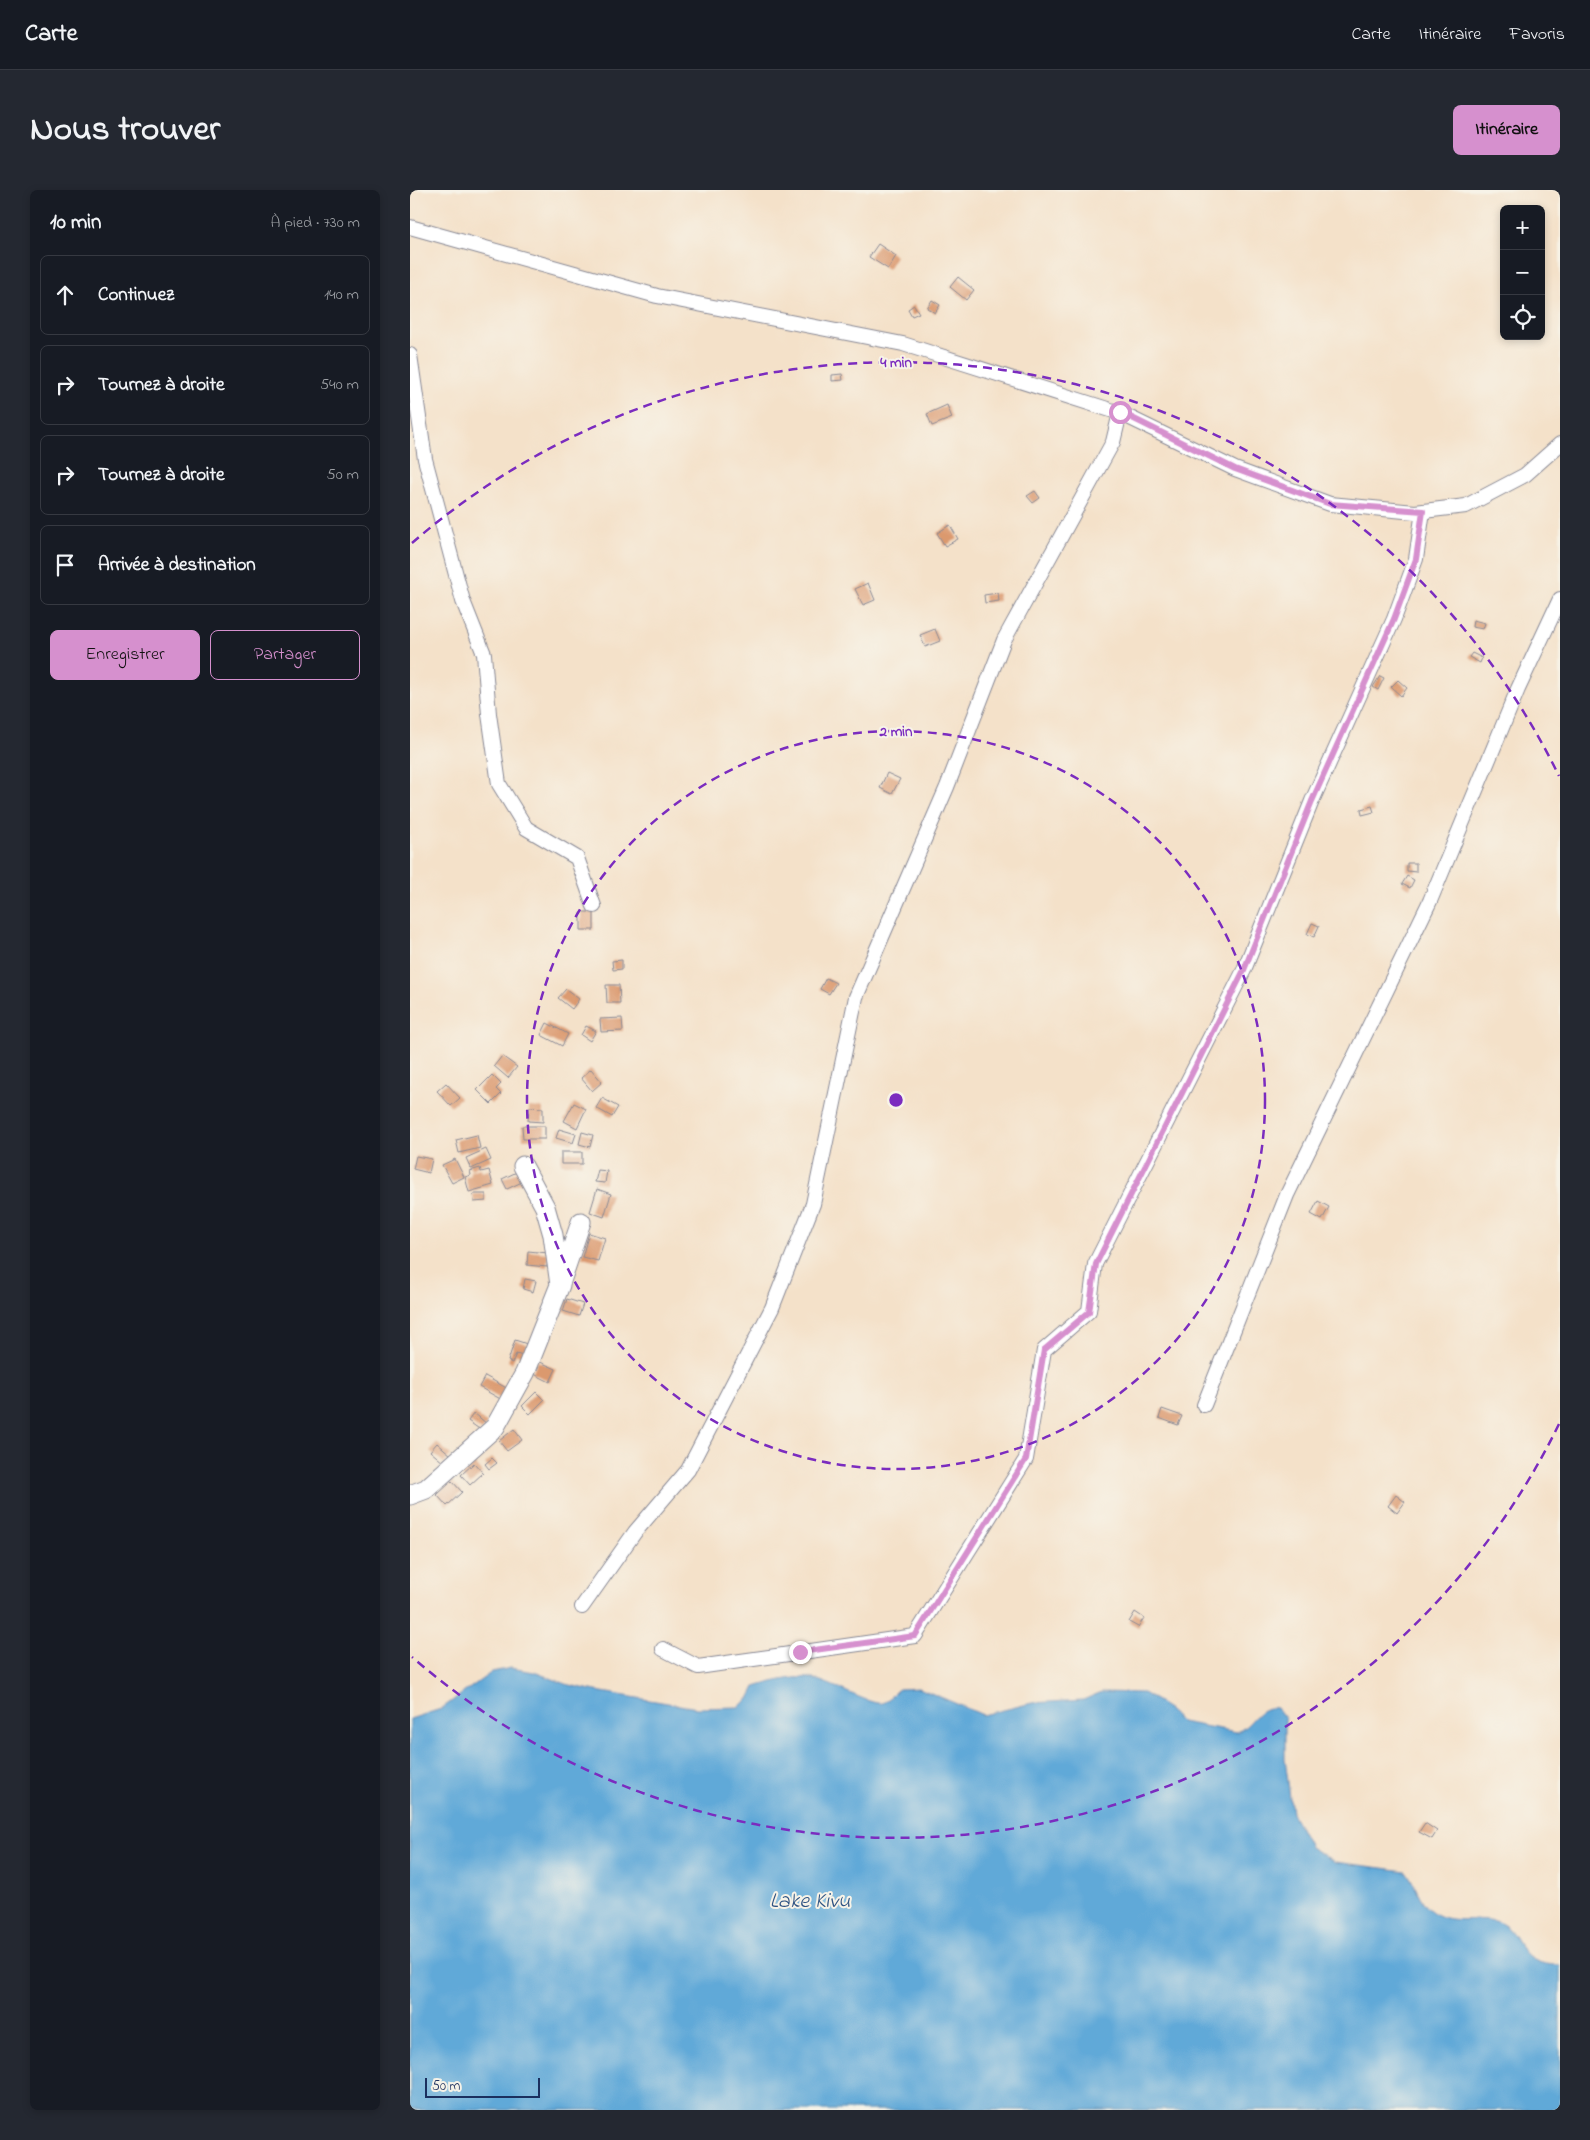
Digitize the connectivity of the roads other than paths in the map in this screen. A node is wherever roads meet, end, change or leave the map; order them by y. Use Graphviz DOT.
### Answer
graph roads {
  1 [pos="410,227"];
  2 [pos="410,355"];
  3 [pos="1120,412"];
  4 [pos="1560,444"];
  5 [pos="1423,511"];
  6 [pos="1560,599"];
  7 [pos="594,906"];
  8 [pos="522,1166"];
  9 [pos="581,1222"];
  10 [pos="560,1285"];
  11 [pos="1204,1405"];
  12 [pos="410,1495"];
  13 [pos="582,1607"];
  14 [pos="663,1649"];
  1 -- 3 [label="street"];
  2 -- 7 [label="street"];
  3 -- 5 [label="street"];
  3 -- 13 [label="street"];
  4 -- 5 [label="street"];
  5 -- 14 [label="street"];
  6 -- 11 [label="street"];
  8 -- 10 [label="street"];
  9 -- 10 [label="street"];
  10 -- 12 [label="street"];
}
